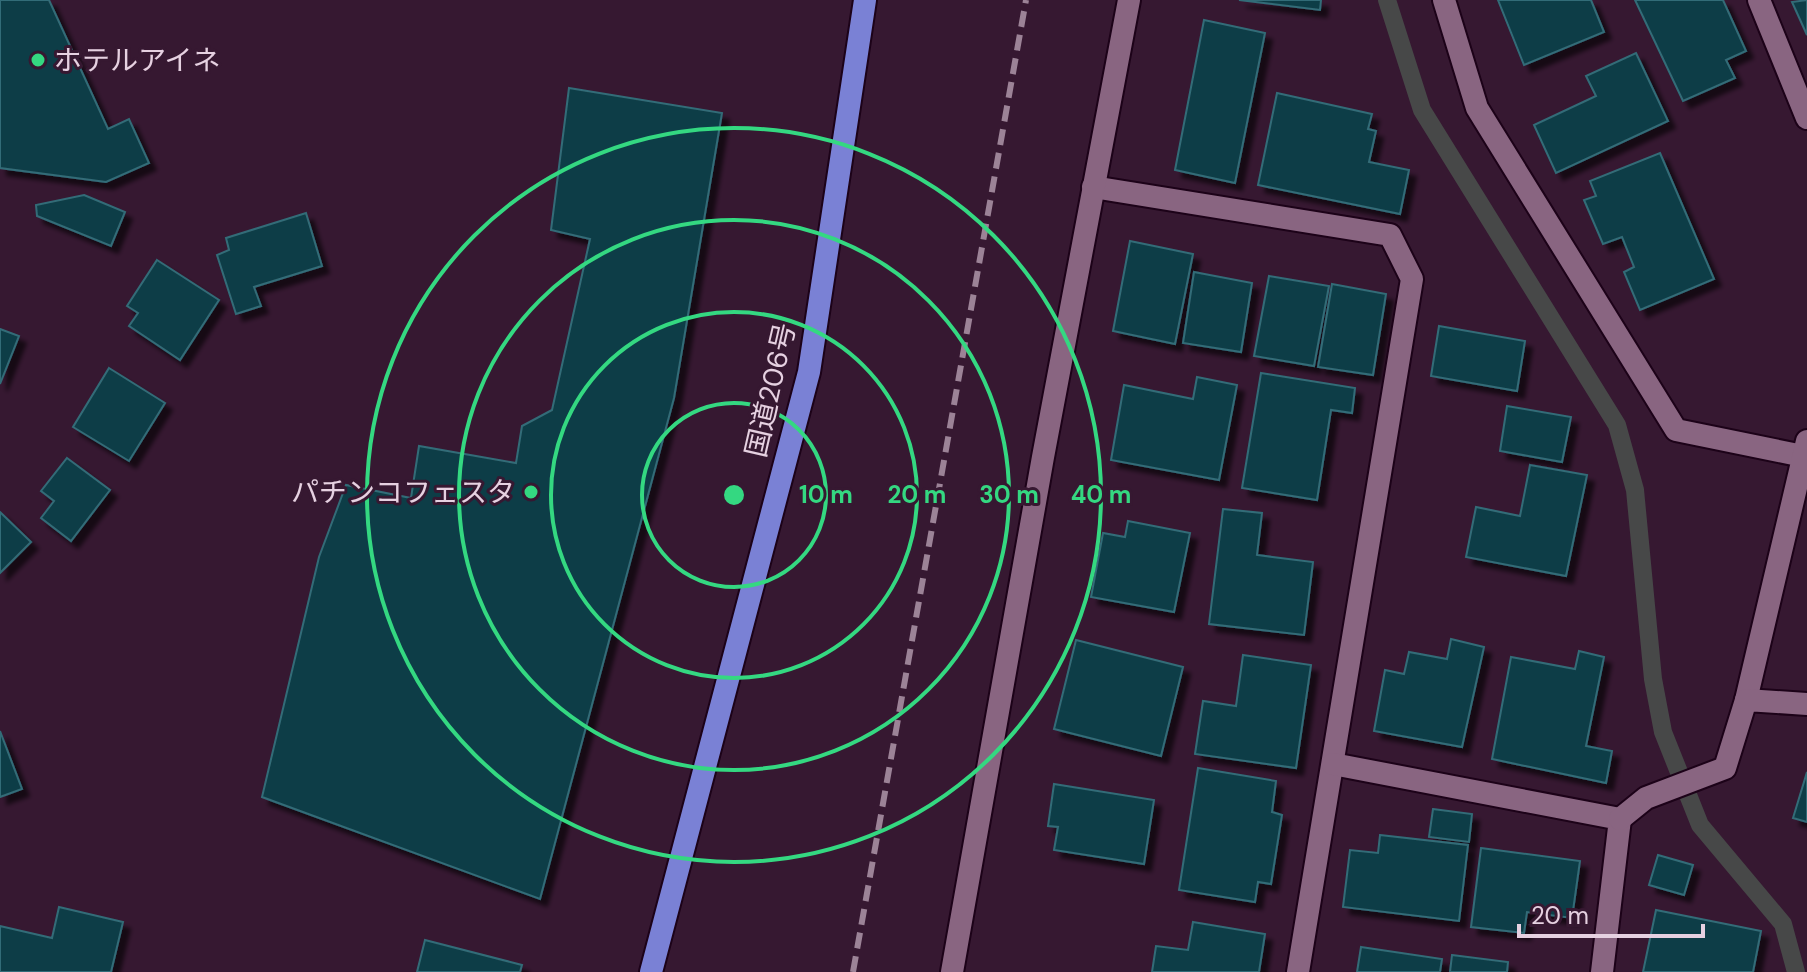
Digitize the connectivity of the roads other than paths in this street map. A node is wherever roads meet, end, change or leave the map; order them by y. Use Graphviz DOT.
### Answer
graph roads {
  1 [pos="865,0"];
  2 [pos="1129,0"];
  3 [pos="1444,0"];
  4 [pos="1759,0"];
  5 [pos="1807,118"];
  6 [pos="1093,187"];
  7 [pos="1805,449"];
  8 [pos="1746,700"];
  9 [pos="1807,704"];
  10 [pos="1333,764"];
  11 [pos="1620,819"];
  12 [pos="651,972"];
  13 [pos="952,972"];
  14 [pos="1298,972"];
  15 [pos="1602,972"];
  1 -- 12 [label="highway, 国道206号"];
  2 -- 6 [label="street"];
  3 -- 7 [label="street"];
  4 -- 5 [label="street"];
  6 -- 10 [label="street"];
  6 -- 13 [label="street"];
  7 -- 8 [label="street"];
  8 -- 9 [label="street"];
  8 -- 11 [label="street"];
  10 -- 11 [label="street"];
  10 -- 14 [label="street"];
  11 -- 15 [label="street"];
}
